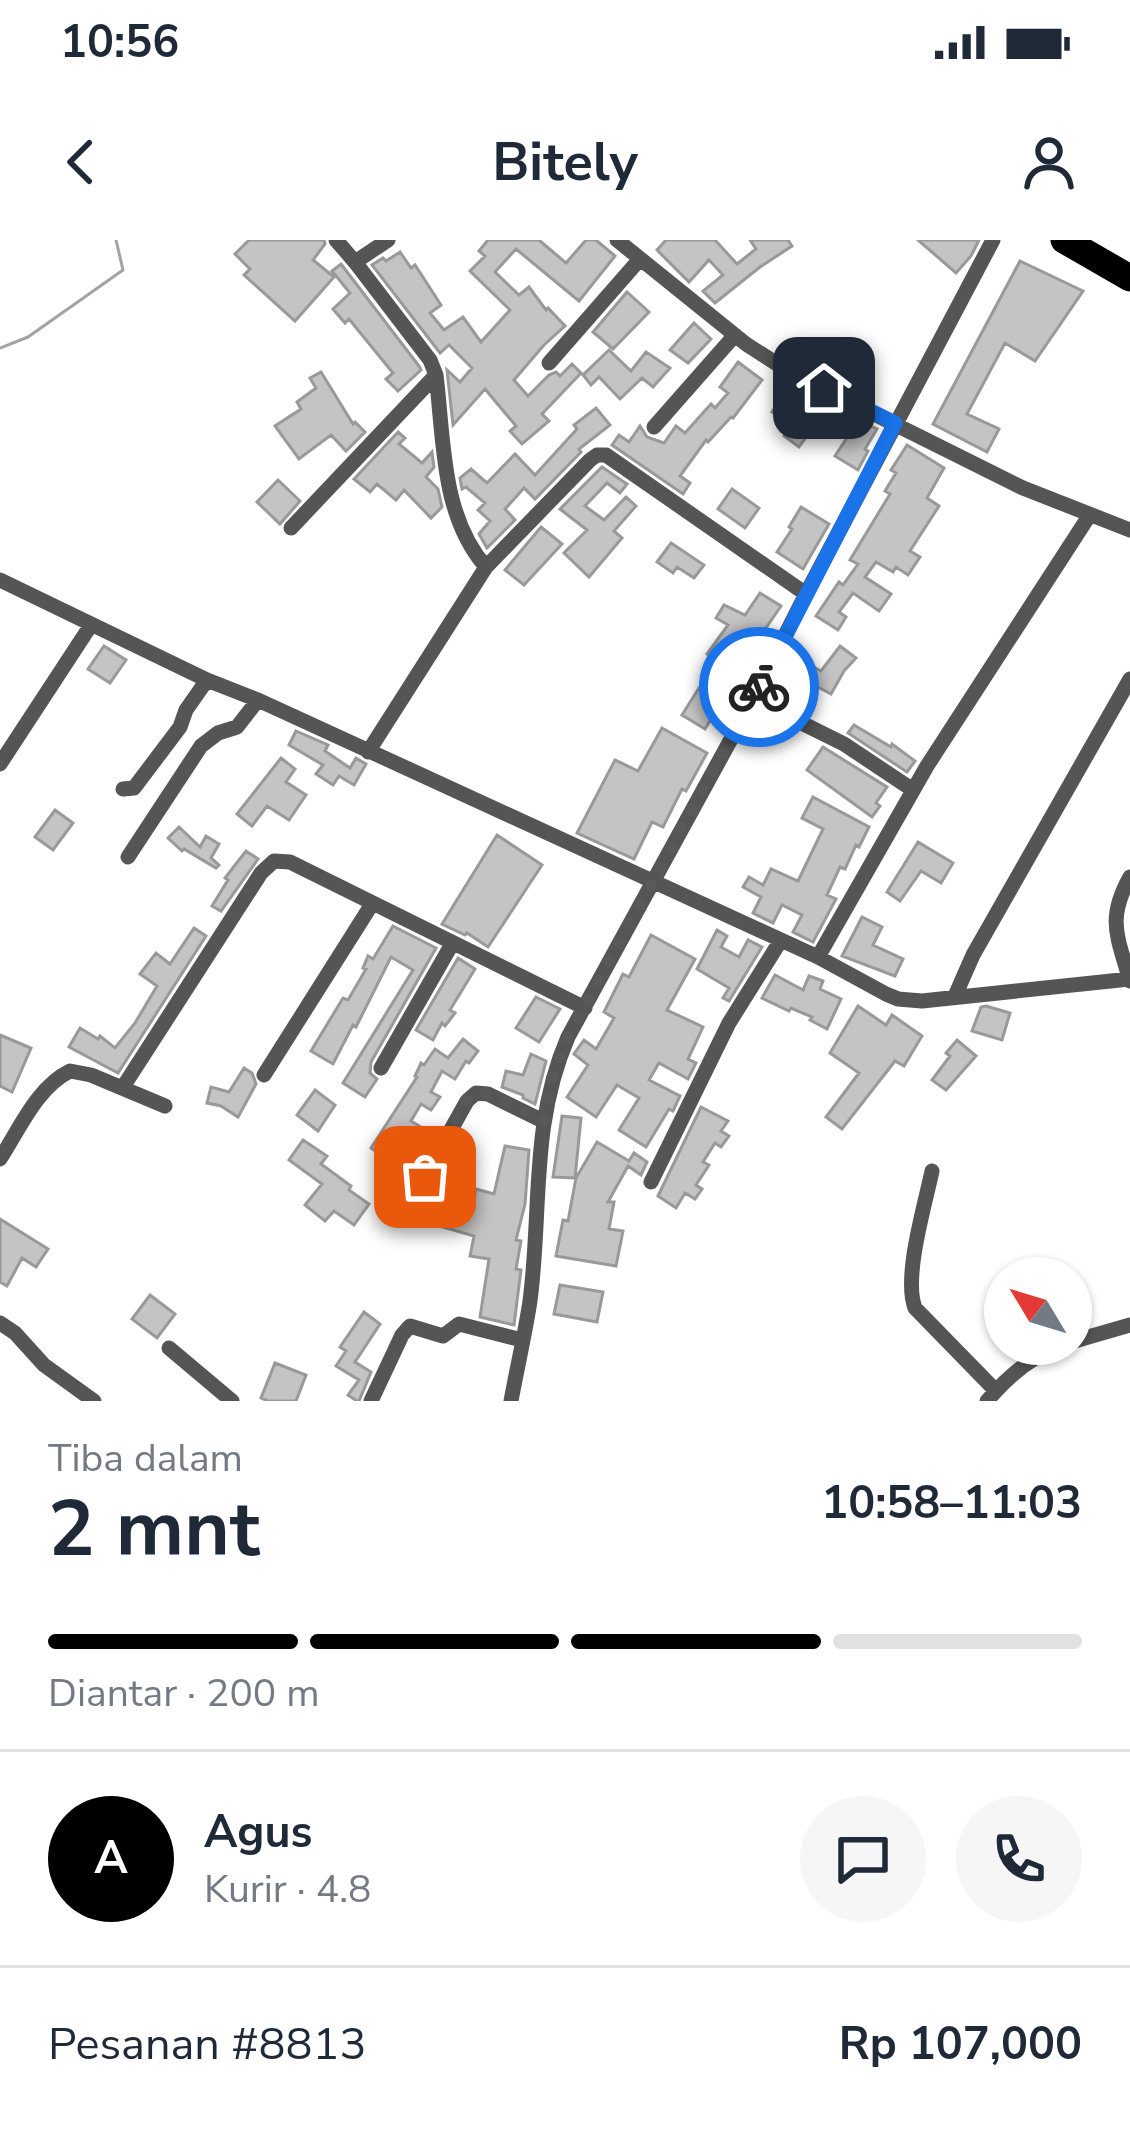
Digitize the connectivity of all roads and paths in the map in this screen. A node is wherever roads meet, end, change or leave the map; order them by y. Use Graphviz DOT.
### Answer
graph roads {
  1 [pos="336,240"];
  2 [pos="388,240"];
  3 [pos="617,240"];
  4 [pos="993,240"];
  5 [pos="1064,240"];
  6 [pos="640,260"];
  7 [pos="355,262"];
  8 [pos="1130,278"];
  9 [pos="735,335"];
  10 [pos="549,363"];
  11 [pos="436,375"];
  12 [pos="895,423"];
  13 [pos="654,427"];
  14 [pos="1089,516"];
  15 [pos="291,528"];
  16 [pos="1130,530"];
  17 [pos="486,567"];
  18 [pos="0,580"];
  19 [pos="806,594"];
  20 [pos="92,625"];
  21 [pos="1130,679"];
  22 [pos="207,680"];
  23 [pos="753,699"];
  24 [pos="258,700"];
  25 [pos="368,752"];
  26 [pos="0,764"];
  27 [pos="123,790"];
  28 [pos="914,790"];
  29 [pos="128,856"];
  30 [pos="1130,877"];
  31 [pos="652,882"];
  32 [pos="372,904"];
  33 [pos="781,940"];
  34 [pos="452,944"];
  35 [pos="818,957"];
  36 [pos="1130,979"];
  37 [pos="955,996"];
  38 [pos="586,1008"];
  39 [pos="381,1068"];
  40 [pos="264,1075"];
  41 [pos="123,1087"];
  42 [pos="164,1106"];
  43 [pos="543,1121"];
  44 [pos="0,1160"];
  45 [pos="932,1171"];
  46 [pos="425,1177"];
  47 [pos="651,1183"];
  48 [pos="0,1323"];
  49 [pos="1130,1324"];
  50 [pos="1092,1335"];
  51 [pos="522,1340"];
  52 [pos="169,1348"];
  53 [pos="1028,1365"];
  54 [pos="991,1396"];
  55 [pos="94,1401"];
  56 [pos="232,1401"];
  57 [pos="371,1401"];
  58 [pos="511,1401"];
  1 -- 7 [label="street"];
  2 -- 7 [label="street"];
  3 -- 6 [label="street"];
  4 -- 12 [label="street"];
  5 -- 8 [label="highway"];
  6 -- 9 [label="street"];
  6 -- 10 [label="street"];
  7 -- 11 [label="street"];
  9 -- 12 [label="street"];
  9 -- 13 [label="street"];
  11 -- 15 [label="street"];
  11 -- 17 [label="street"];
  12 -- 14 [label="street"];
  12 -- 19 [label="street"];
  14 -- 16 [label="street"];
  14 -- 28 [label="street"];
  17 -- 19 [label="street"];
  17 -- 25 [label="street"];
  18 -- 20 [label="street"];
  19 -- 23 [label="street"];
  20 -- 22 [label="street"];
  20 -- 26 [label="street"];
  21 -- 37 [label="street"];
  22 -- 24 [label="street"];
  22 -- 27 [label="street"];
  23 -- 28 [label="street"];
  23 -- 31 [label="street"];
  24 -- 25 [label="street"];
  24 -- 29 [label="street"];
  25 -- 31 [label="street"];
  28 -- 35 [label="street"];
  30 -- 36 [label="street"];
  31 -- 33 [label="street"];
  31 -- 38 [label="street"];
  32 -- 34 [label="street"];
  32 -- 40 [label="street"];
  32 -- 41 [label="street"];
  33 -- 35 [label="street"];
  33 -- 47 [label="street"];
  34 -- 38 [label="street"];
  34 -- 39 [label="street"];
  35 -- 37 [label="street"];
  36 -- 37 [label="street"];
  38 -- 43 [label="street"];
  41 -- 42 [label="street"];
  41 -- 44 [label="street"];
  43 -- 46 [label="street"];
  43 -- 51 [label="street"];
  45 -- 54 [label="street"];
  48 -- 55 [label="street"];
  49 -- 50 [label="street"];
  51 -- 57 [label="street"];
  51 -- 58 [label="street"];
  52 -- 56 [label="street"];
  53 -- 54 [label="street"];
}
